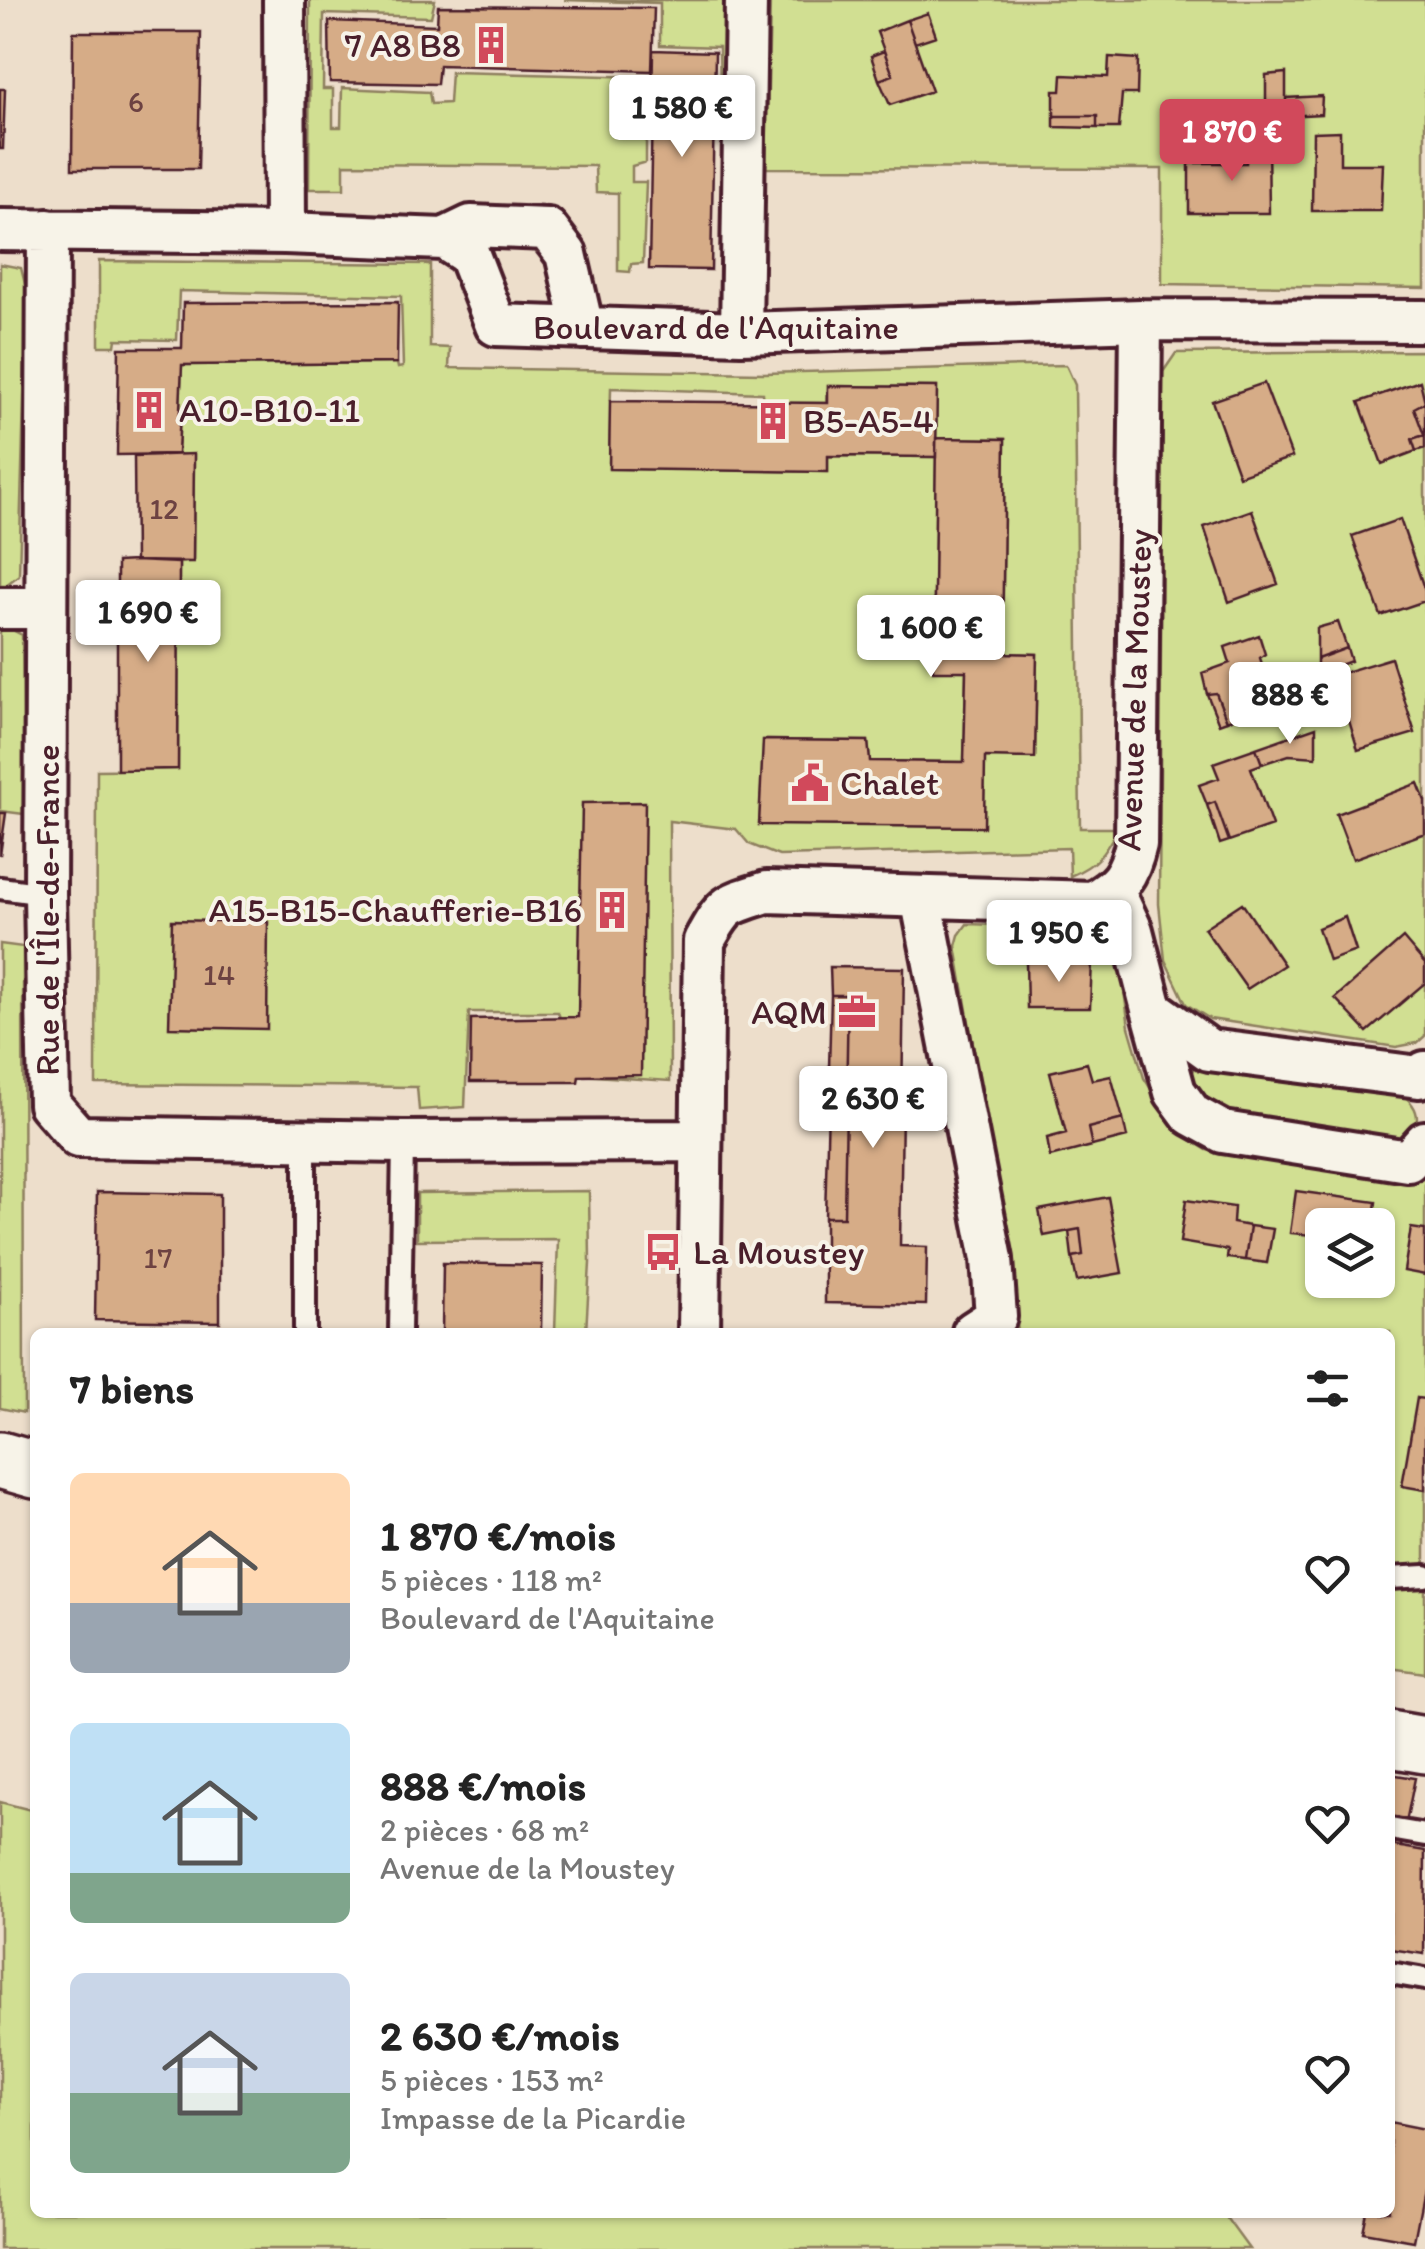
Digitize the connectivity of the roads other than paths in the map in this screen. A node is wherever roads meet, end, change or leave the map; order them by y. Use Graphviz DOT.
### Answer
graph roads {
  1 [pos="284,0"];
  2 [pos="746,0"];
  3 [pos="0,230"];
  4 [pos="48,230"];
  5 [pos="286,232"];
  6 [pos="444,239"];
  7 [pos="1141,320"];
  8 [pos="1425,321"];
  9 [pos="583,328"];
  10 [pos="741,333"];
  11 [pos="0,608"];
  12 [pos="45,608"];
  13 [pos="0,888"];
  14 [pos="1113,890"];
  15 [pos="45,894"];
  16 [pos="921,896"];
  17 [pos="1152,1009"];
  18 [pos="1425,1072"];
  19 [pos="305,1140"];
  20 [pos="700,1141"];
  21 [pos="403,1142"];
  22 [pos="1425,1142"];
  23 [pos="304,1328"];
  24 [pos="400,1328"];
  25 [pos="700,1328"];
  26 [pos="979,1328"];
  27 [pos="1425,1576"];
  28 [pos="1395,1578"];
  29 [pos="1395,1705"];
  30 [pos="1425,1710"];
  31 [pos="1395,1739"];
  32 [pos="1425,1745"];
  33 [pos="1395,1829"];
  34 [pos="1421,1829"];
  35 [pos="1395,1974"];
  36 [pos="1425,1979"];
  1 -- 5 [label="street"];
  2 -- 10 [label="street"];
  3 -- 4 [label="street"];
  4 -- 5 [label="street"];
  4 -- 12 [label="street, Rue de l'Île-de-France"];
  5 -- 6 [label="street"];
  6 -- 9 [label="street, Boulevard de l'Aquitaine"];
  6 -- 9 [label="street"];
  7 -- 8 [label="street, Boulevard de l'Aquitaine"];
  7 -- 10 [label="street, Boulevard de l'Aquitaine"];
  7 -- 14 [label="street, Avenue de la Moustey"];
  9 -- 10 [label="street, Boulevard de l'Aquitaine"];
  11 -- 12 [label="street"];
  12 -- 15 [label="street, Rue de l'Île-de-France"];
  13 -- 15 [label="lane"];
  14 -- 16 [label="street, Avenue de la Moustey"];
  14 -- 17 [label="street"];
  15 -- 19 [label="street, Rue de l'Île-de-France"];
  16 -- 20 [label="street, Avenue de la Moustey"];
  16 -- 26 [label="street"];
  17 -- 18 [label="street"];
  17 -- 22 [label="street"];
  19 -- 21 [label="street, Rue de l'Île-de-France"];
  19 -- 23 [label="lane"];
  20 -- 21 [label="street, Rue de l'Île-de-France"];
  20 -- 25 [label="street, Avenue de la Moustey"];
  21 -- 24 [label="lane"];
  27 -- 28 [label="lane"];
  29 -- 30 [label="main road"];
  31 -- 32 [label="main road"];
  33 -- 34 [label="lane"];
  35 -- 36 [label="lane"];
}
